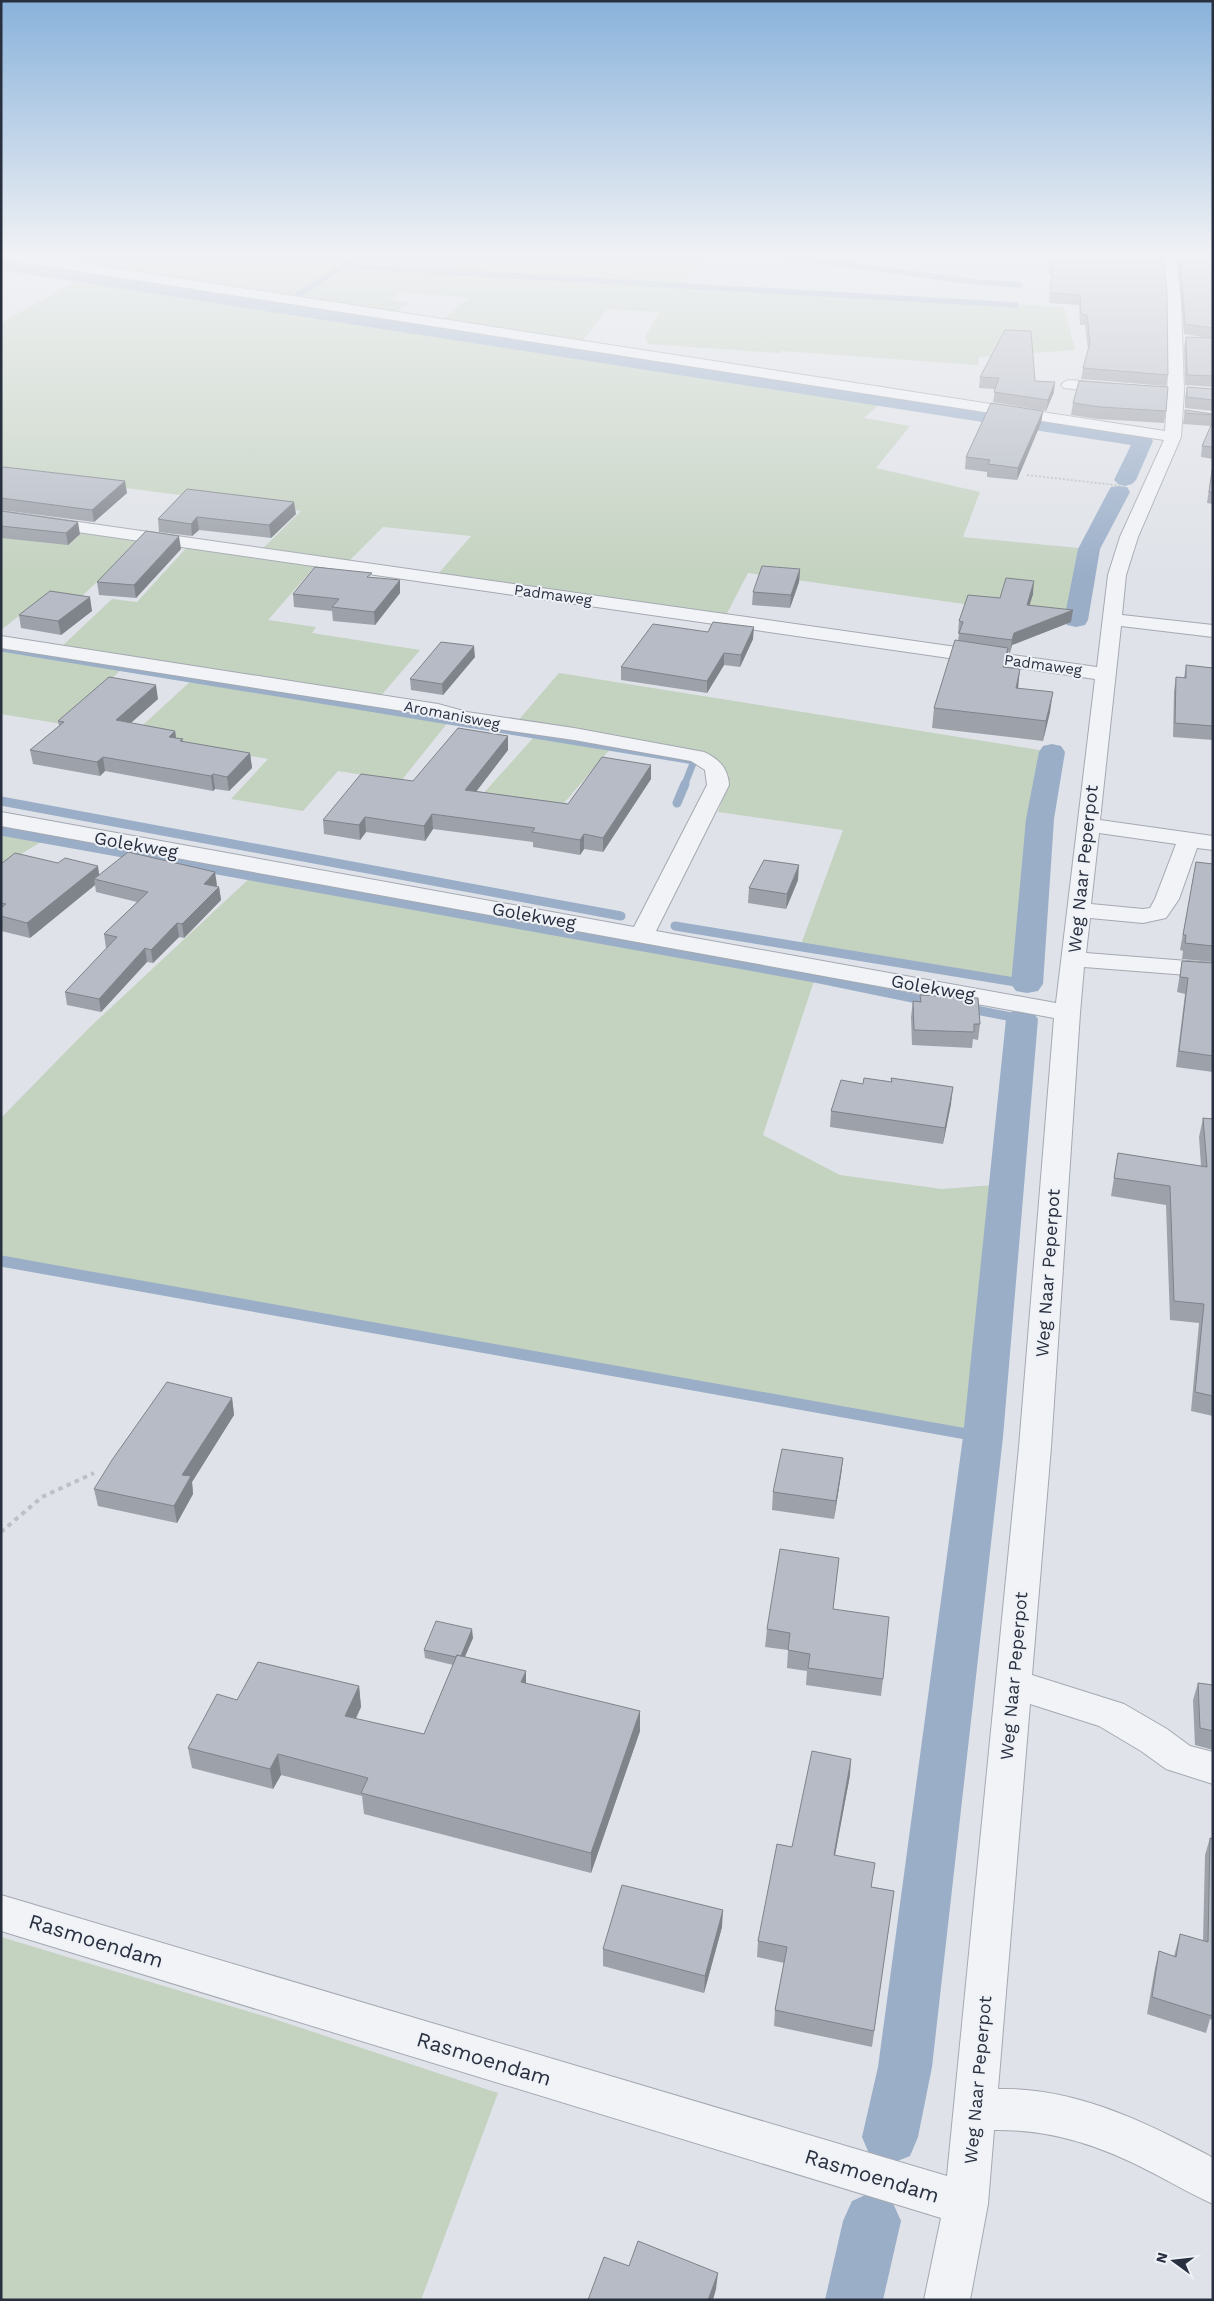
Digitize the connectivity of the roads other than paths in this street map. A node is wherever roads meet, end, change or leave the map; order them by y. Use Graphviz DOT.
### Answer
graph roads {
  1 [pos="698,362"];
  2 [pos="1181,362"];
  3 [pos="1069,385"];
  4 [pos="1127,389"];
  5 [pos="1177,405"];
  6 [pos="1,516"];
  7 [pos="1112,620"];
  8 [pos="1213,631"];
  9 [pos="1,642"];
  10 [pos="1106,674"];
  11 [pos="1,819"];
  12 [pos="1087,825"];
  13 [pos="1189,840"];
  14 [pos="1213,843"];
  15 [pos="1078,910"];
  16 [pos="642,935"];
  17 [pos="1073,959"];
  18 [pos="1213,970"];
  19 [pos="1067,1013"];
  20 [pos="1013,1684"];
  21 [pos="1213,1768"];
  22 [pos="1,1913"];
  23 [pos="975,2110"];
  24 [pos="1213,2182"];
  25 [pos="966,2204"];
  26 [pos="947,2300"];
  1 -- 5 [label="street"];
  2 -- 5 [label="street, Weg Naar Peperpot"];
  3 -- 4 [label="street"];
  5 -- 7 [label="street, Weg Naar Peperpot"];
  6 -- 10 [label="street, Padmaweg"];
  7 -- 8 [label="street"];
  7 -- 10 [label="street, Weg Naar Peperpot"];
  9 -- 16 [label="street, Aromanisweg"];
  10 -- 12 [label="street, Weg Naar Peperpot"];
  11 -- 16 [label="street, Golekweg"];
  12 -- 13 [label="street"];
  12 -- 15 [label="street, Weg Naar Peperpot"];
  13 -- 14 [label="street"];
  13 -- 15 [label="street"];
  15 -- 17 [label="street, Weg Naar Peperpot"];
  16 -- 19 [label="street, Golekweg"];
  17 -- 18 [label="street"];
  17 -- 19 [label="street, Weg Naar Peperpot"];
  19 -- 20 [label="street, Weg Naar Peperpot"];
  20 -- 21 [label="street"];
  20 -- 23 [label="street, Weg Naar Peperpot"];
  22 -- 25 [label="street, Rasmoendam"];
  23 -- 24 [label="street"];
  23 -- 25 [label="street, Weg Naar Peperpot"];
  25 -- 26 [label="street, Weg Naar Peperpot"];
}
